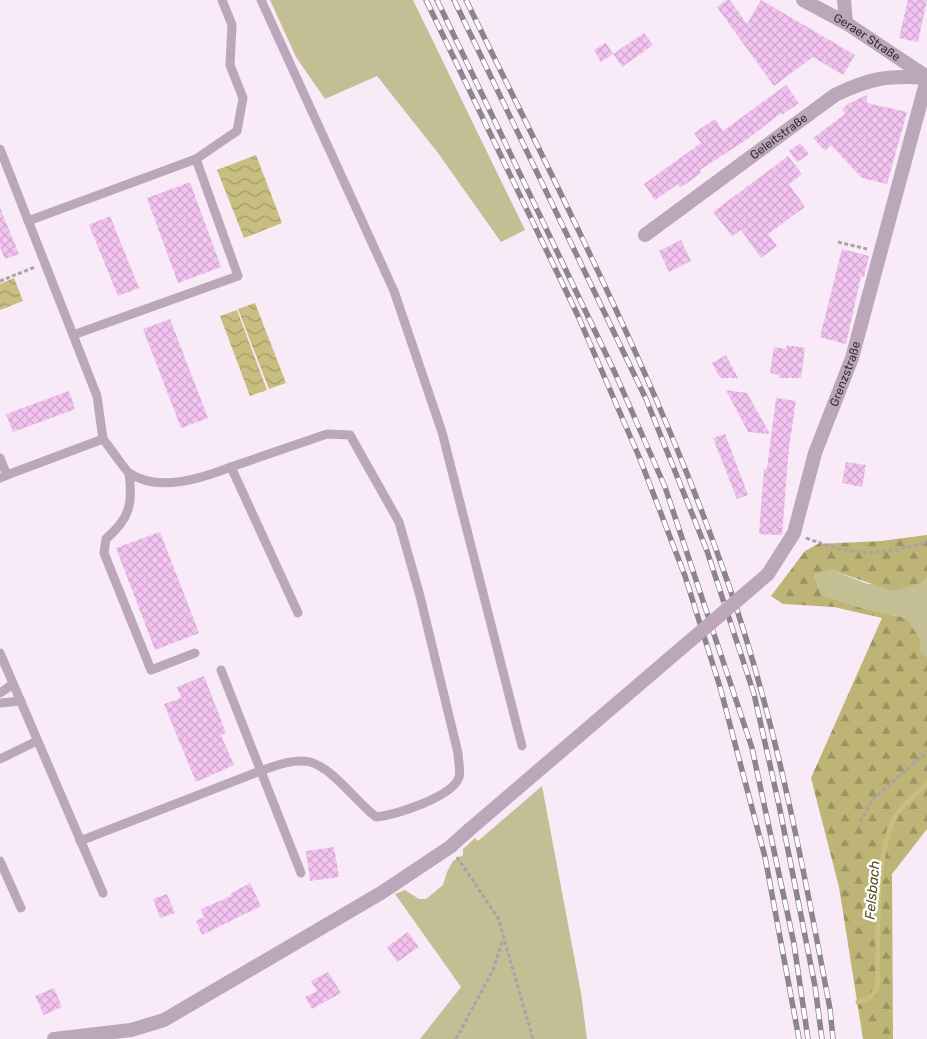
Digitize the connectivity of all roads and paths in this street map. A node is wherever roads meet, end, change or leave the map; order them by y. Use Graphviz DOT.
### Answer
graph roads {
  1 [pos="222,0"];
  2 [pos="261,0"];
  3 [pos="803,0"];
  4 [pos="844,0"];
  5 [pos="846,24"];
  6 [pos="927,78"];
  7 [pos="0,149"];
  8 [pos="196,159"];
  9 [pos="28,221"];
  10 [pos="645,235"];
  11 [pos="838,242"];
  12 [pos="874,251"];
  13 [pos="45,264"];
  14 [pos="0,281"];
  15 [pos="73,335"];
  16 [pos="103,439"];
  17 [pos="0,458"];
  18 [pos="231,467"];
  19 [pos="128,473"];
  20 [pos="4,477"];
  21 [pos="794,533"];
  22 [pos="927,542"];
  23 [pos="298,612"];
  24 [pos="0,653"];
  25 [pos="195,653"];
  26 [pos="221,670"];
  27 [pos="13,684"];
  28 [pos="0,693"];
  29 [pos="21,702"];
  30 [pos="0,703"];
  31 [pos="37,740"];
  32 [pos="522,746"];
  33 [pos="927,752"];
  34 [pos="0,759"];
  35 [pos="260,771"];
  36 [pos="860,822"];
  37 [pos="80,841"];
  38 [pos="450,847"];
  39 [pos="0,861"];
  40 [pos="302,873"];
  41 [pos="103,893"];
  42 [pos="21,908"];
  43 [pos="504,939"];
  44 [pos="149,1026"];
  45 [pos="54,1039"];
  46 [pos="141,1039"];
  47 [pos="456,1039"];
  48 [pos="533,1039"];
  1 -- 8 [label="lane"];
  2 -- 32 [label="lane"];
  3 -- 5 [label="street, Geraer Straße"];
  4 -- 5 [label="street"];
  5 -- 6 [label="street, Geraer Straße"];
  6 -- 10 [label="street, Geleitstraße"];
  6 -- 21 [label="street, Grenzstraße"];
  7 -- 9 [label="lane"];
  8 -- 9 [label="lane"];
  8 -- 15 [label="lane"];
  9 -- 13 [label="lane"];
  11 -- 12 [label="path"];
  13 -- 14 [label="path"];
  13 -- 15 [label="lane"];
  15 -- 16 [label="lane"];
  16 -- 19 [label="lane"];
  16 -- 20 [label="lane"];
  17 -- 20 [label="lane"];
  18 -- 19 [label="lane"];
  18 -- 23 [label="lane"];
  18 -- 35 [label="lane"];
  19 -- 25 [label="lane"];
  21 -- 22 [label="path"];
  21 -- 38 [label="street, Grenzstraße, bridge"];
  24 -- 27 [label="lane"];
  26 -- 35 [label="lane"];
  27 -- 28 [label="lane"];
  27 -- 29 [label="lane"];
  29 -- 30 [label="lane"];
  29 -- 31 [label="lane"];
  31 -- 34 [label="lane"];
  31 -- 37 [label="lane"];
  33 -- 36 [label="path"];
  35 -- 37 [label="lane"];
  35 -- 40 [label="lane"];
  37 -- 41 [label="lane"];
  38 -- 43 [label="path"];
  38 -- 44 [label="street, Grenzstraße"];
  39 -- 42 [label="lane"];
  43 -- 47 [label="path"];
  43 -- 48 [label="path"];
  44 -- 45 [label="street, Grenzstraße"];
  44 -- 46 [label="street"];
}
